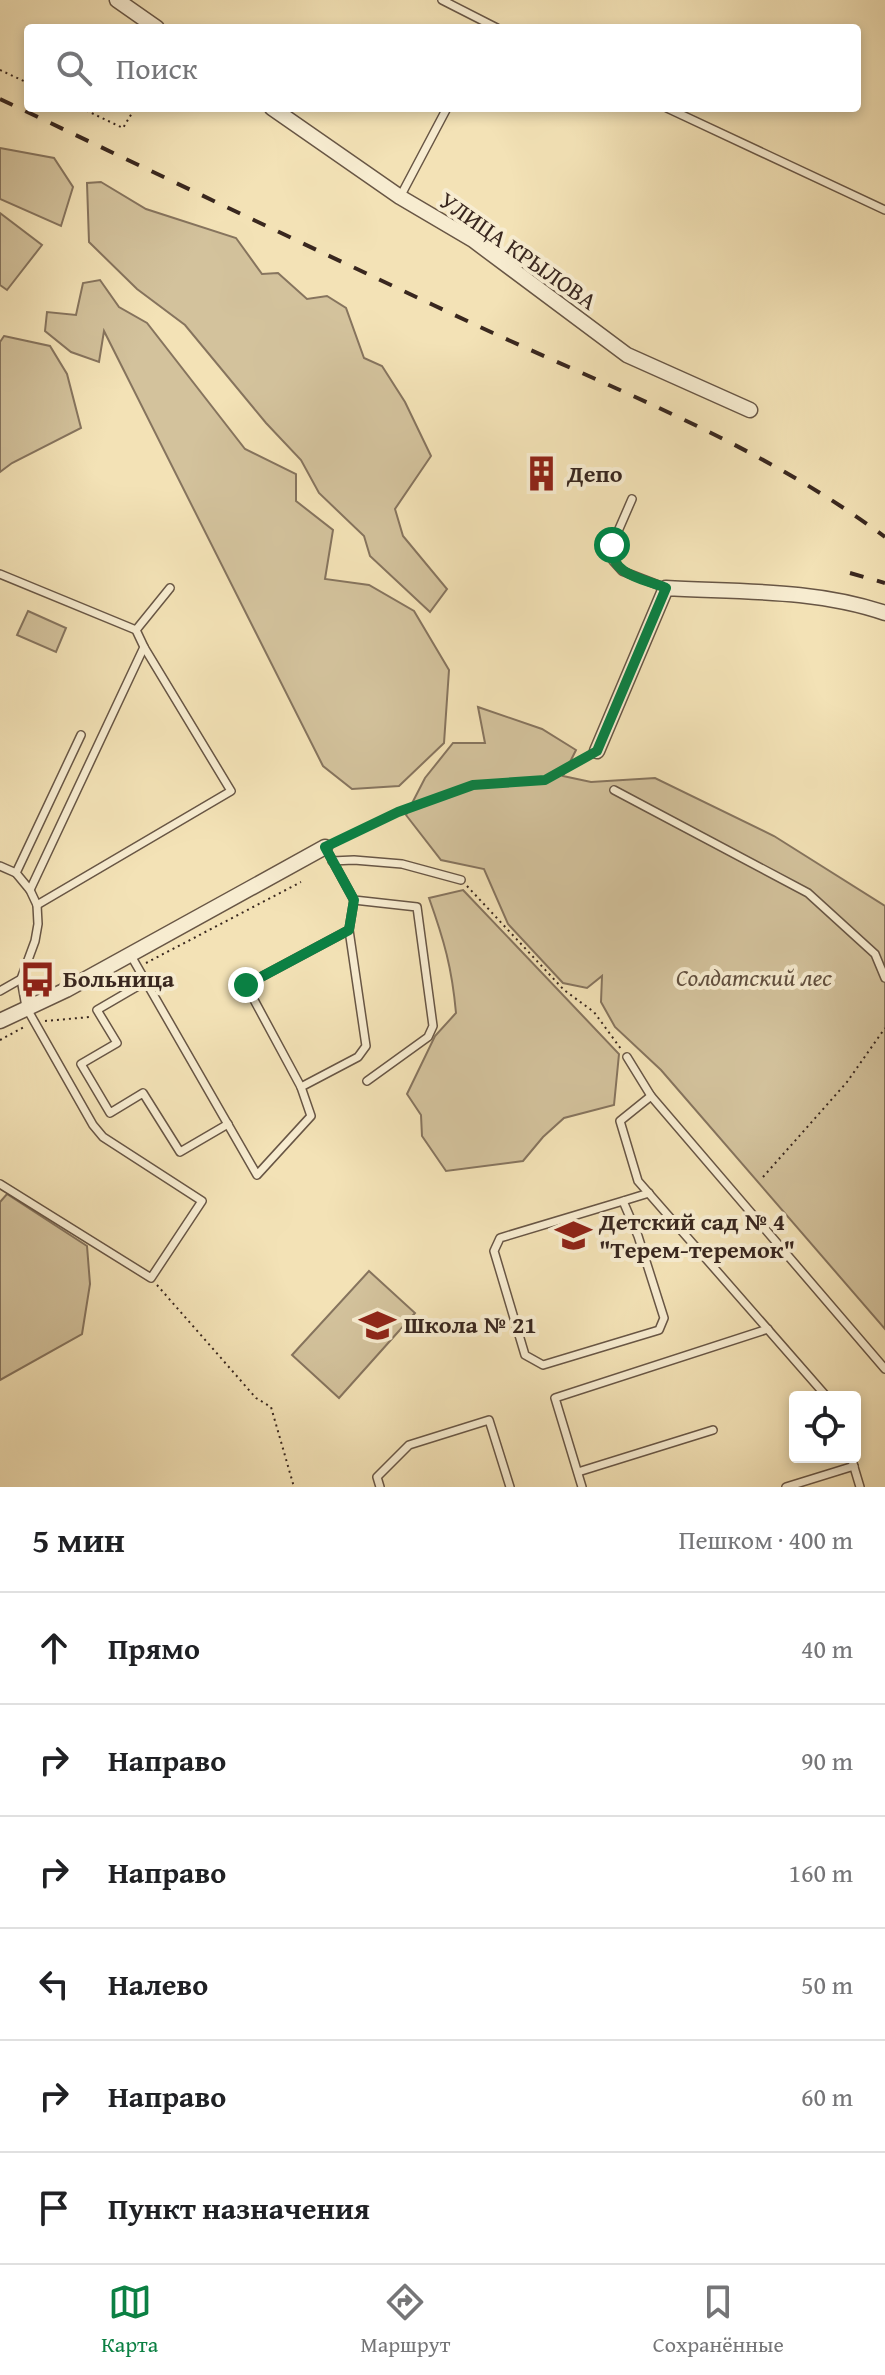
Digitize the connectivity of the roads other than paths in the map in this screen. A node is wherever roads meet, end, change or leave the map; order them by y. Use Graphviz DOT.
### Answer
graph roads {
  1 [pos="117,0"];
  2 [pos="442,0"];
  3 [pos="151,24"];
  4 [pos="486,24"];
  5 [pos="278,112"];
  6 [pos="445,112"];
  7 [pos="676,112"];
  8 [pos="400,197"];
  9 [pos="885,210"];
  10 [pos="750,410"];
  11 [pos="632,499"];
  12 [pos="0,574"];
  13 [pos="170,588"];
  14 [pos="666,588"];
  15 [pos="885,613"];
  16 [pos="136,630"];
  17 [pos="144,647"];
  18 [pos="81,735"];
  19 [pos="597,751"];
  20 [pos="614,790"];
  21 [pos="329,854"];
  22 [pos="0,866"];
  23 [pos="16,873"];
  24 [pos="461,880"];
  25 [pos="30,890"];
  26 [pos="354,900"];
  27 [pos="37,905"];
  28 [pos="349,930"];
  29 [pos="134,961"];
  30 [pos="885,978"];
  31 [pos="21,979"];
  32 [pos="145,982"];
  33 [pos="0,991"];
  34 [pos="26,1007"];
  35 [pos="0,1021"];
  36 [pos="627,1057"];
  37 [pos="367,1081"];
  38 [pos="301,1087"];
  39 [pos="651,1096"];
  40 [pos="228,1124"];
  41 [pos="0,1184"];
  42 [pos="649,1193"];
  43 [pos="623,1201"];
  44 [pos="768,1329"];
  45 [pos="885,1369"];
  46 [pos="822,1391"];
  47 [pos="713,1430"];
  48 [pos="848,1463"];
  49 [pos="854,1463"];
  50 [pos="578,1472"];
  51 [pos="380,1487"];
  52 [pos="510,1487"];
  53 [pos="582,1487"];
  54 [pos="786,1487"];
  55 [pos="860,1487"];
  1 -- 3 [label="street"];
  2 -- 4 [label="lane"];
  5 -- 8 [label="street, УЛИЦА КРЫЛОВА"];
  6 -- 8 [label="lane"];
  7 -- 9 [label="lane"];
  8 -- 10 [label="street, УЛИЦА КРЫЛОВА"];
  11 -- 14 [label="lane"];
  12 -- 16 [label="lane"];
  13 -- 16 [label="lane"];
  14 -- 15 [label="street"];
  14 -- 19 [label="street"];
  16 -- 17 [label="lane"];
  17 -- 25 [label="lane"];
  17 -- 27 [label="lane"];
  18 -- 23 [label="lane"];
  20 -- 30 [label="lane"];
  21 -- 24 [label="lane"];
  21 -- 26 [label="lane"];
  21 -- 29 [label="street"];
  22 -- 23 [label="lane"];
  23 -- 25 [label="lane"];
  25 -- 27 [label="lane"];
  26 -- 28 [label="lane"];
  26 -- 37 [label="lane"];
  27 -- 31 [label="lane"];
  28 -- 38 [label="lane"];
  28 -- 38 [label="lane"];
  29 -- 32 [label="lane"];
  29 -- 34 [label="street"];
  31 -- 33 [label="lane"];
  31 -- 34 [label="lane"];
  32 -- 40 [label="lane"];
  32 -- 40 [label="lane"];
  34 -- 35 [label="street"];
  34 -- 41 [label="lane"];
  36 -- 39 [label="lane"];
  38 -- 40 [label="lane"];
  39 -- 42 [label="lane"];
  39 -- 45 [label="lane"];
  42 -- 43 [label="lane"];
  42 -- 44 [label="lane"];
  43 -- 43 [label="lane"];
  44 -- 46 [label="lane"];
  44 -- 50 [label="lane"];
  47 -- 50 [label="lane"];
  48 -- 54 [label="lane"];
  49 -- 55 [label="lane"];
  50 -- 53 [label="lane"];
  51 -- 52 [label="lane"];
}
